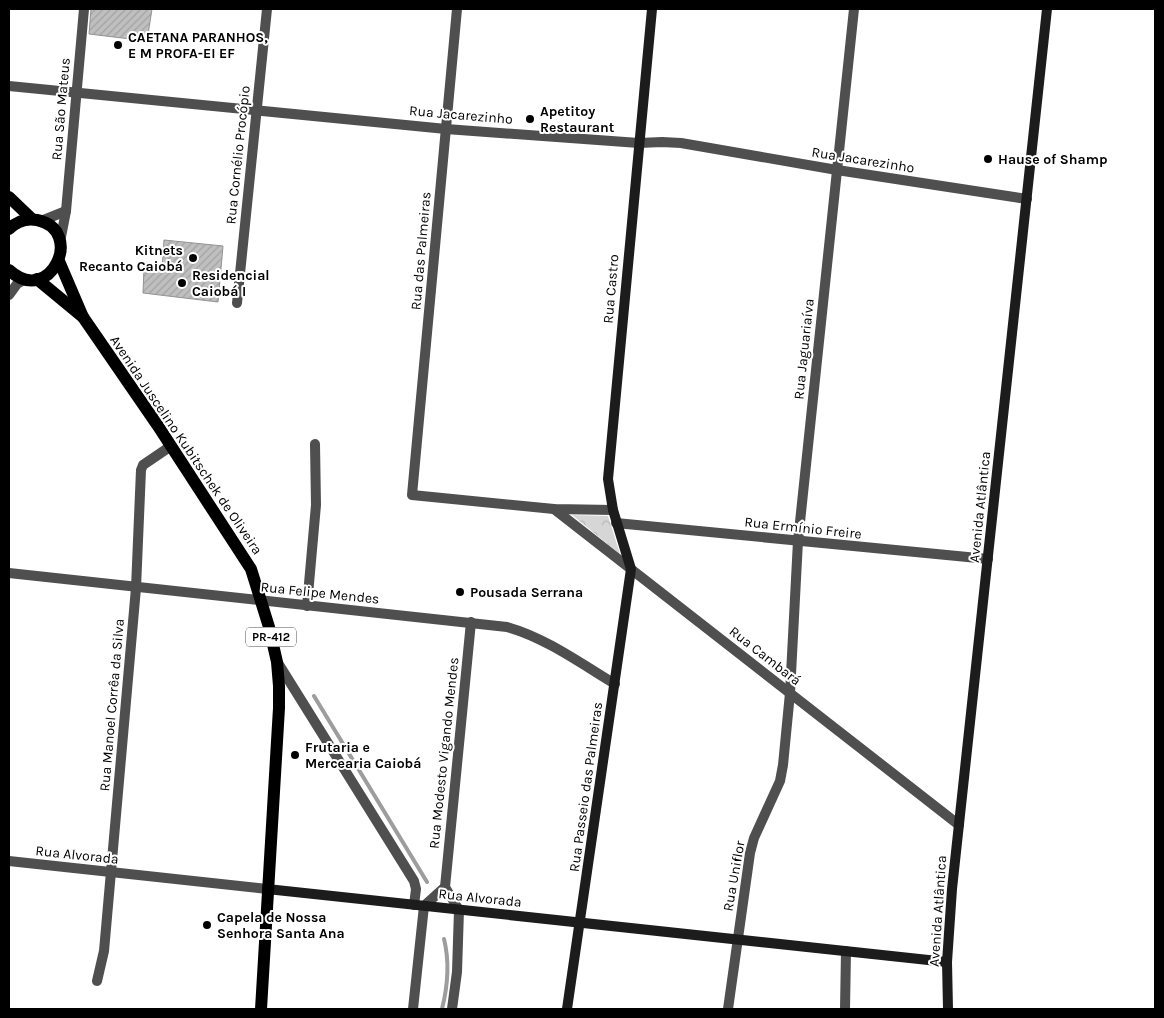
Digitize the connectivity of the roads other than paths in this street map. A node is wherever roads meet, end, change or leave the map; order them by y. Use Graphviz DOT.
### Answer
graph roads {
  1 [pos="84,9"];
  2 [pos="267,9"];
  3 [pos="457,9"];
  4 [pos="652,9"];
  5 [pos="854,9"];
  6 [pos="1047,9"];
  7 [pos="9,86"];
  8 [pos="76,94"];
  9 [pos="256,111"];
  10 [pos="446,128"];
  11 [pos="639,143"];
  12 [pos="837,170"];
  13 [pos="9,197"];
  14 [pos="1027,198"];
  15 [pos="66,212"];
  16 [pos="36,220"];
  17 [pos="9,230"];
  18 [pos="60,242"];
  19 [pos="59,261"];
  20 [pos="9,270"];
  21 [pos="23,279"];
  22 [pos="9,295"];
  23 [pos="237,303"];
  24 [pos="82,317"];
  25 [pos="315,444"];
  26 [pos="171,446"];
  27 [pos="554,509"];
  28 [pos="612,510"];
  29 [pos="616,522"];
  30 [pos="798,541"];
  31 [pos="988,559"];
  32 [pos="631,569"];
  33 [pos="9,573"];
  34 [pos="136,588"];
  35 [pos="260,601"];
  36 [pos="306,606"];
  37 [pos="471,622"];
  38 [pos="276,662"];
  39 [pos="614,684"];
  40 [pos="790,693"];
  41 [pos="959,825"];
  42 [pos="9,861"];
  43 [pos="112,872"];
  44 [pos="445,887"];
  45 [pos="267,889"];
  46 [pos="419,905"];
  47 [pos="459,910"];
  48 [pos="580,923"];
  49 [pos="738,940"];
  50 [pos="846,951"];
  51 [pos="948,962"];
  52 [pos="98,981"];
  53 [pos="261,1009"];
  54 [pos="413,1009"];
  55 [pos="452,1009"];
  56 [pos="568,1009"];
  57 [pos="728,1009"];
  58 [pos="845,1009"];
  59 [pos="948,1009"];
  1 -- 8 [label="street, Rua São Mateus"];
  2 -- 9 [label="street, Rua Cornélio Procópio"];
  3 -- 10 [label="street, Rua das Palmeiras"];
  4 -- 11 [label="street, Rua Castro"];
  5 -- 12 [label="street, Rua Jaguariaíva"];
  6 -- 14 [label="street, Avenida Atlântica"];
  7 -- 8 [label="street, Rua Jacarezinho"];
  8 -- 9 [label="street, Rua Jacarezinho"];
  8 -- 15 [label="street, Rua São Mateus"];
  9 -- 10 [label="street, Rua Jacarezinho"];
  9 -- 23 [label="street, Rua Cornélio Procópio"];
  10 -- 11 [label="street, Rua Jacarezinho"];
  10 -- 27 [label="street, Rua das Palmeiras"];
  11 -- 12 [label="street, Rua Jacarezinho"];
  11 -- 28 [label="street, Rua Castro"];
  12 -- 14 [label="street, Rua Jacarezinho"];
  12 -- 30 [label="street, Rua Jaguariaíva"];
  13 -- 16 [label="main road"];
  14 -- 31 [label="street, Avenida Atlântica"];
  15 -- 16 [label="street"];
  15 -- 18 [label="street, Rua São Mateus"];
  16 -- 17 [label="main road"];
  16 -- 18 [label="main road"];
  18 -- 19 [label="main road, PR-412"];
  19 -- 21 [label="main road"];
  19 -- 24 [label="main road, Avenida Juscelino Kubitschek de Oliveira / PR-412"];
  20 -- 21 [label="main road, PR-412"];
  21 -- 22 [label="street"];
  21 -- 24 [label="main road, Avenida Juscelino Kubitschek de Oliveira / PR-412"];
  24 -- 26 [label="main road, Avenida Juscelino Kubitschek de Oliveira / PR-412"];
  25 -- 36 [label="street"];
  26 -- 34 [label="street, Rua Manoel Corrêa da Silva"];
  26 -- 35 [label="main road, Avenida Juscelino Kubitschek de Oliveira / PR-412"];
  27 -- 28 [label="street"];
  27 -- 32 [label="street, Rua Cambará"];
  28 -- 29 [label="street, Rua Castro"];
  29 -- 30 [label="street, Rua Ermínio Freire"];
  29 -- 32 [label="street, Rua Castro"];
  30 -- 31 [label="street, Rua Ermínio Freire"];
  30 -- 40 [label="street, Rua Jaguariaíva"];
  31 -- 41 [label="street, Avenida Atlântica"];
  32 -- 39 [label="street, Rua Passeio das Palmeiras"];
  32 -- 40 [label="street, Rua Cambará"];
  33 -- 34 [label="street, Rua Felipe Mendes"];
  34 -- 35 [label="street, Rua Felipe Mendes"];
  34 -- 43 [label="street, Rua Manoel Corrêa da Silva"];
  35 -- 36 [label="street, Rua Felipe Mendes"];
  35 -- 38 [label="main road, Avenida Juscelino Kubitschek de Oliveira / PR-412"];
  36 -- 37 [label="street, Rua Felipe Mendes"];
  37 -- 39 [label="street, Rua Felipe Mendes"];
  37 -- 44 [label="street, Rua Modesto Vigando Mendes"];
  38 -- 45 [label="main road, Avenida Juscelino Kubitschek de Oliveira / PR-412"];
  38 -- 46 [label="street"];
  39 -- 48 [label="street, Rua Passeio das Palmeiras"];
  40 -- 41 [label="street, Rua Cambará"];
  40 -- 49 [label="street, Rua Uniflor"];
  41 -- 51 [label="street, Avenida Atlântica"];
  42 -- 43 [label="street, Rua Alvorada"];
  43 -- 45 [label="street, Rua Alvorada"];
  43 -- 52 [label="street, Rua Manoel Corrêa da Silva"];
  44 -- 46 [label="street"];
  44 -- 47 [label="street"];
  45 -- 46 [label="street, Rua Alvorada"];
  45 -- 53 [label="main road, Avenida Juscelino Kubitschek de Oliveira / PR-412"];
  46 -- 47 [label="street, Rua Alvorada"];
  46 -- 54 [label="street"];
  47 -- 48 [label="street, Rua Alvorada"];
  47 -- 55 [label="street"];
  48 -- 49 [label="street, Rua Alvorada"];
  48 -- 56 [label="street, Rua Passeio das Palmeiras"];
  49 -- 50 [label="street, Rua Alvorada"];
  49 -- 57 [label="street, Rua Uniflor"];
  50 -- 51 [label="street, Rua Alvorada"];
  50 -- 58 [label="street"];
  51 -- 59 [label="street, Avenida Atlântica"];
}
